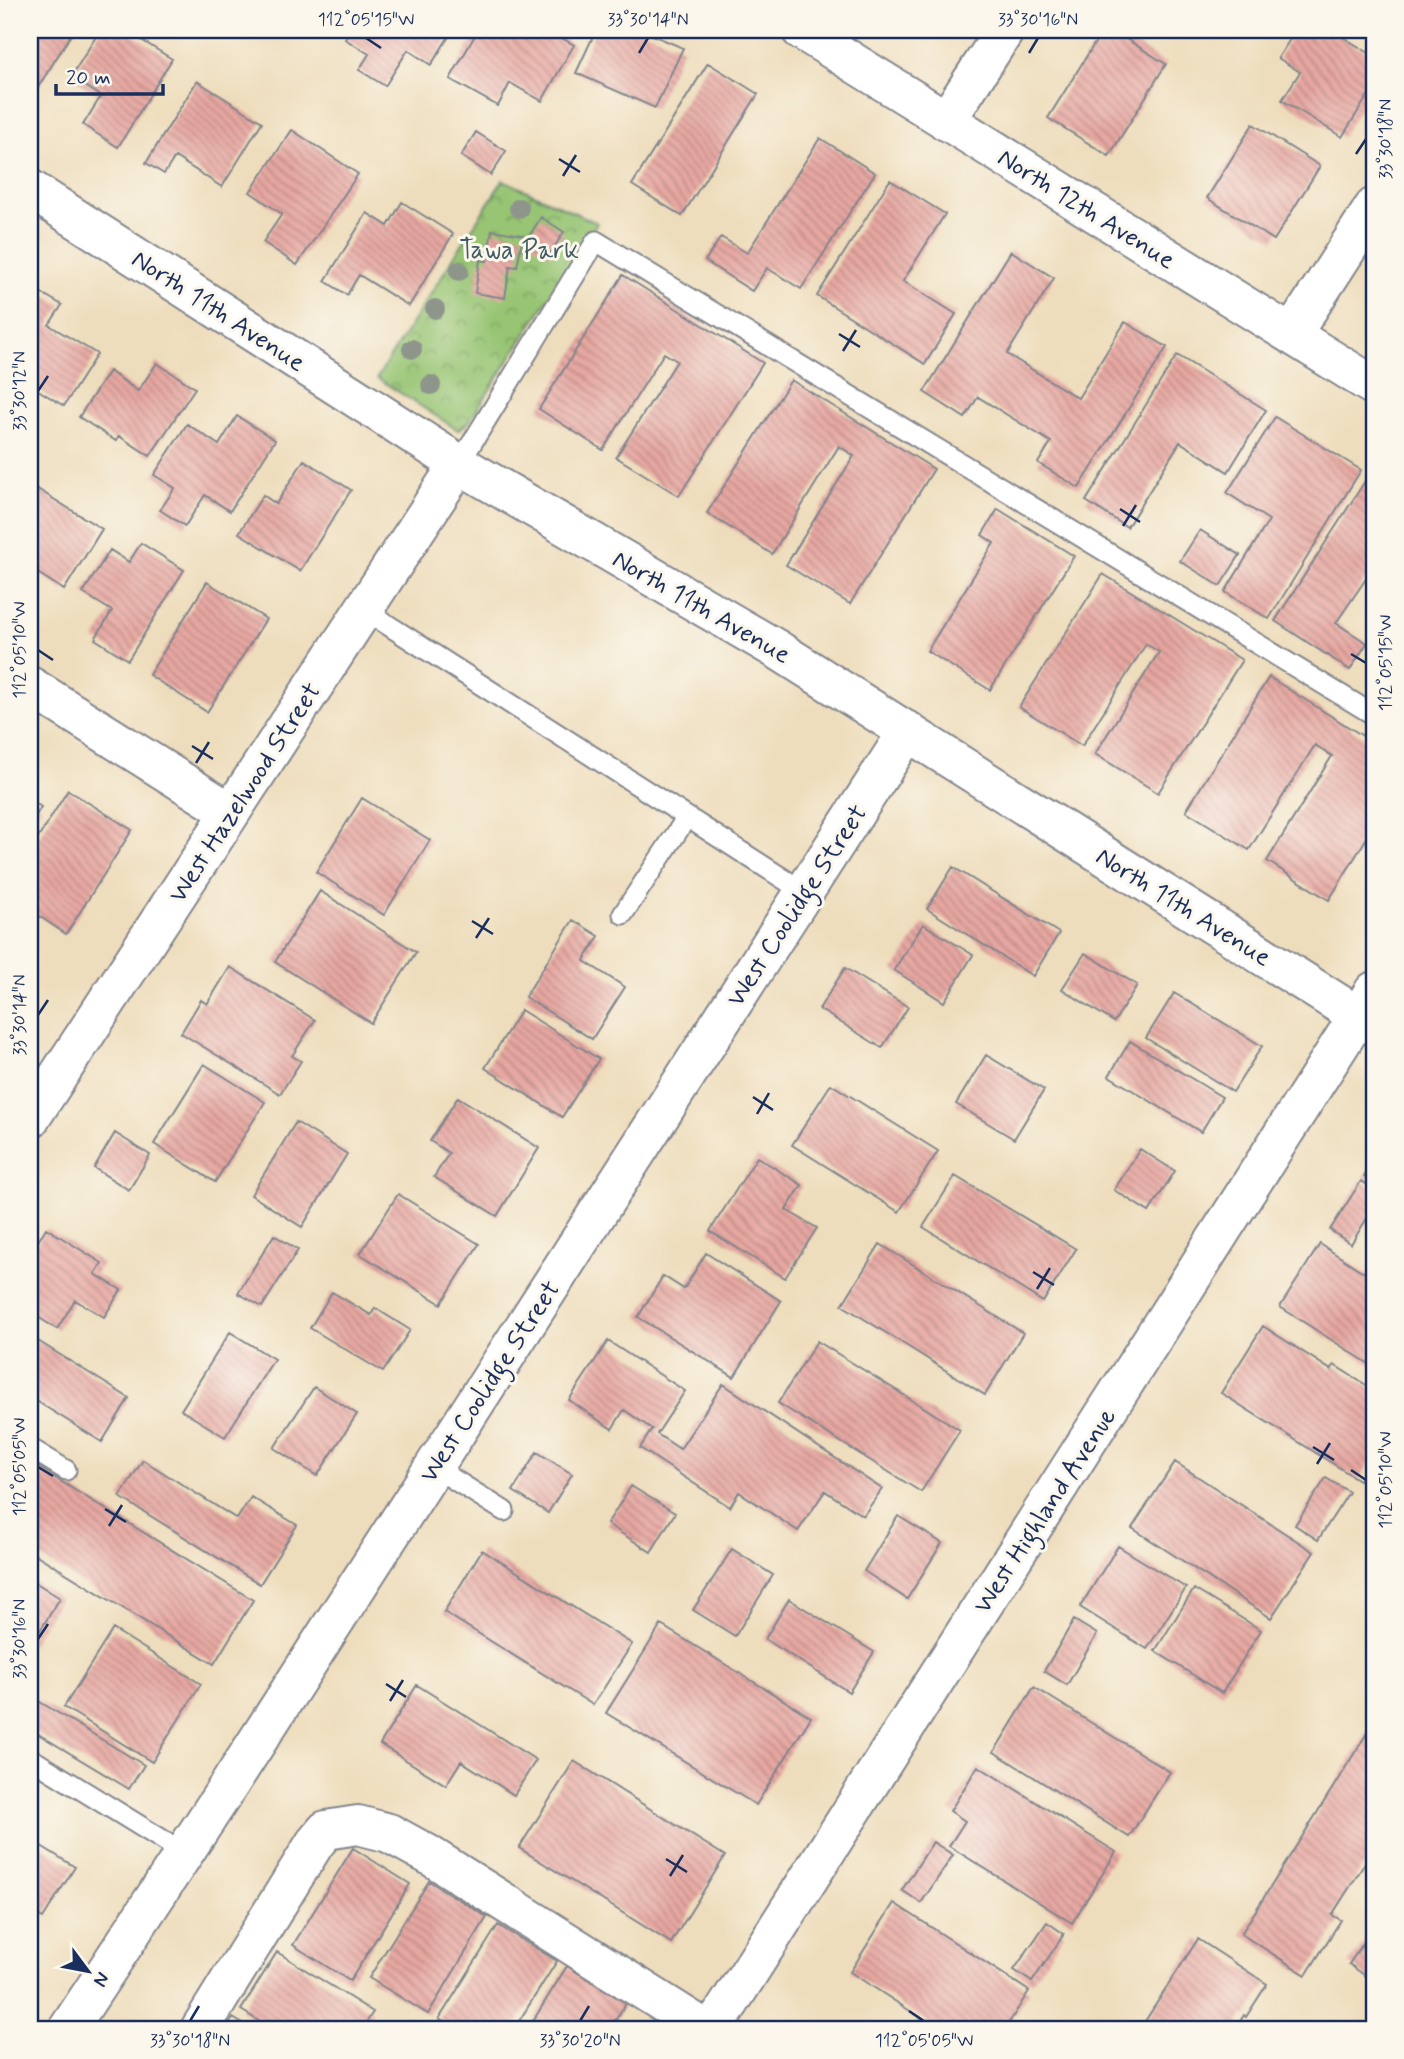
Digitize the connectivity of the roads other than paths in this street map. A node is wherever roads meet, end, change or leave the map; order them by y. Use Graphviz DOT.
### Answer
graph roads {
  1 [pos="801,30"];
  2 [pos="1005,30"];
  3 [pos="946,121"];
  4 [pos="30,188"];
  5 [pos="1374,207"];
  6 [pos="1292,334"];
  7 [pos="1374,386"];
  8 [pos="459,464"];
  9 [pos="363,610"];
  10 [pos="30,686"];
  11 [pos="1374,715"];
  12 [pos="908,732"];
  13 [pos="230,812"];
  14 [pos="687,817"];
  15 [pos="804,892"];
  16 [pos="623,914"];
  17 [pos="1369,1011"];
  18 [pos="30,1119"];
  19 [pos="30,1448"];
  20 [pos="434,1467"];
  21 [pos="66,1470"];
  22 [pos="504,1511"];
  23 [pos="30,1758"];
  24 [pos="184,1853"];
  25 [pos="68,2029"];
  26 [pos="200,2029"];
  27 [pos="705,2029"];
  28 [pos="713,2029"];
  1 -- 3 [label="street, North 12th Avenue"];
  2 -- 3 [label="street"];
  3 -- 6 [label="street, North 12th Avenue"];
  4 -- 8 [label="street, North 11th Avenue"];
  5 -- 6 [label="street"];
  6 -- 7 [label="street, North 12th Avenue"];
  8 -- 9 [label="street, West Hazelwood Street"];
  8 -- 11 [label="lane"];
  8 -- 12 [label="street, North 11th Avenue"];
  9 -- 13 [label="street, West Hazelwood Street"];
  9 -- 14 [label="lane"];
  10 -- 13 [label="street"];
  12 -- 15 [label="street, West Coolidge Street"];
  12 -- 17 [label="street, North 11th Avenue"];
  13 -- 18 [label="street, West Hazelwood Street"];
  14 -- 15 [label="lane"];
  14 -- 16 [label="lane"];
  15 -- 20 [label="street, West Coolidge Street"];
  17 -- 28 [label="street, West Highland Avenue"];
  19 -- 21 [label="lane"];
  20 -- 22 [label="lane"];
  20 -- 24 [label="street, West Coolidge Street"];
  23 -- 24 [label="lane"];
  24 -- 25 [label="street, West Coolidge Street"];
  26 -- 27 [label="street"];
}
